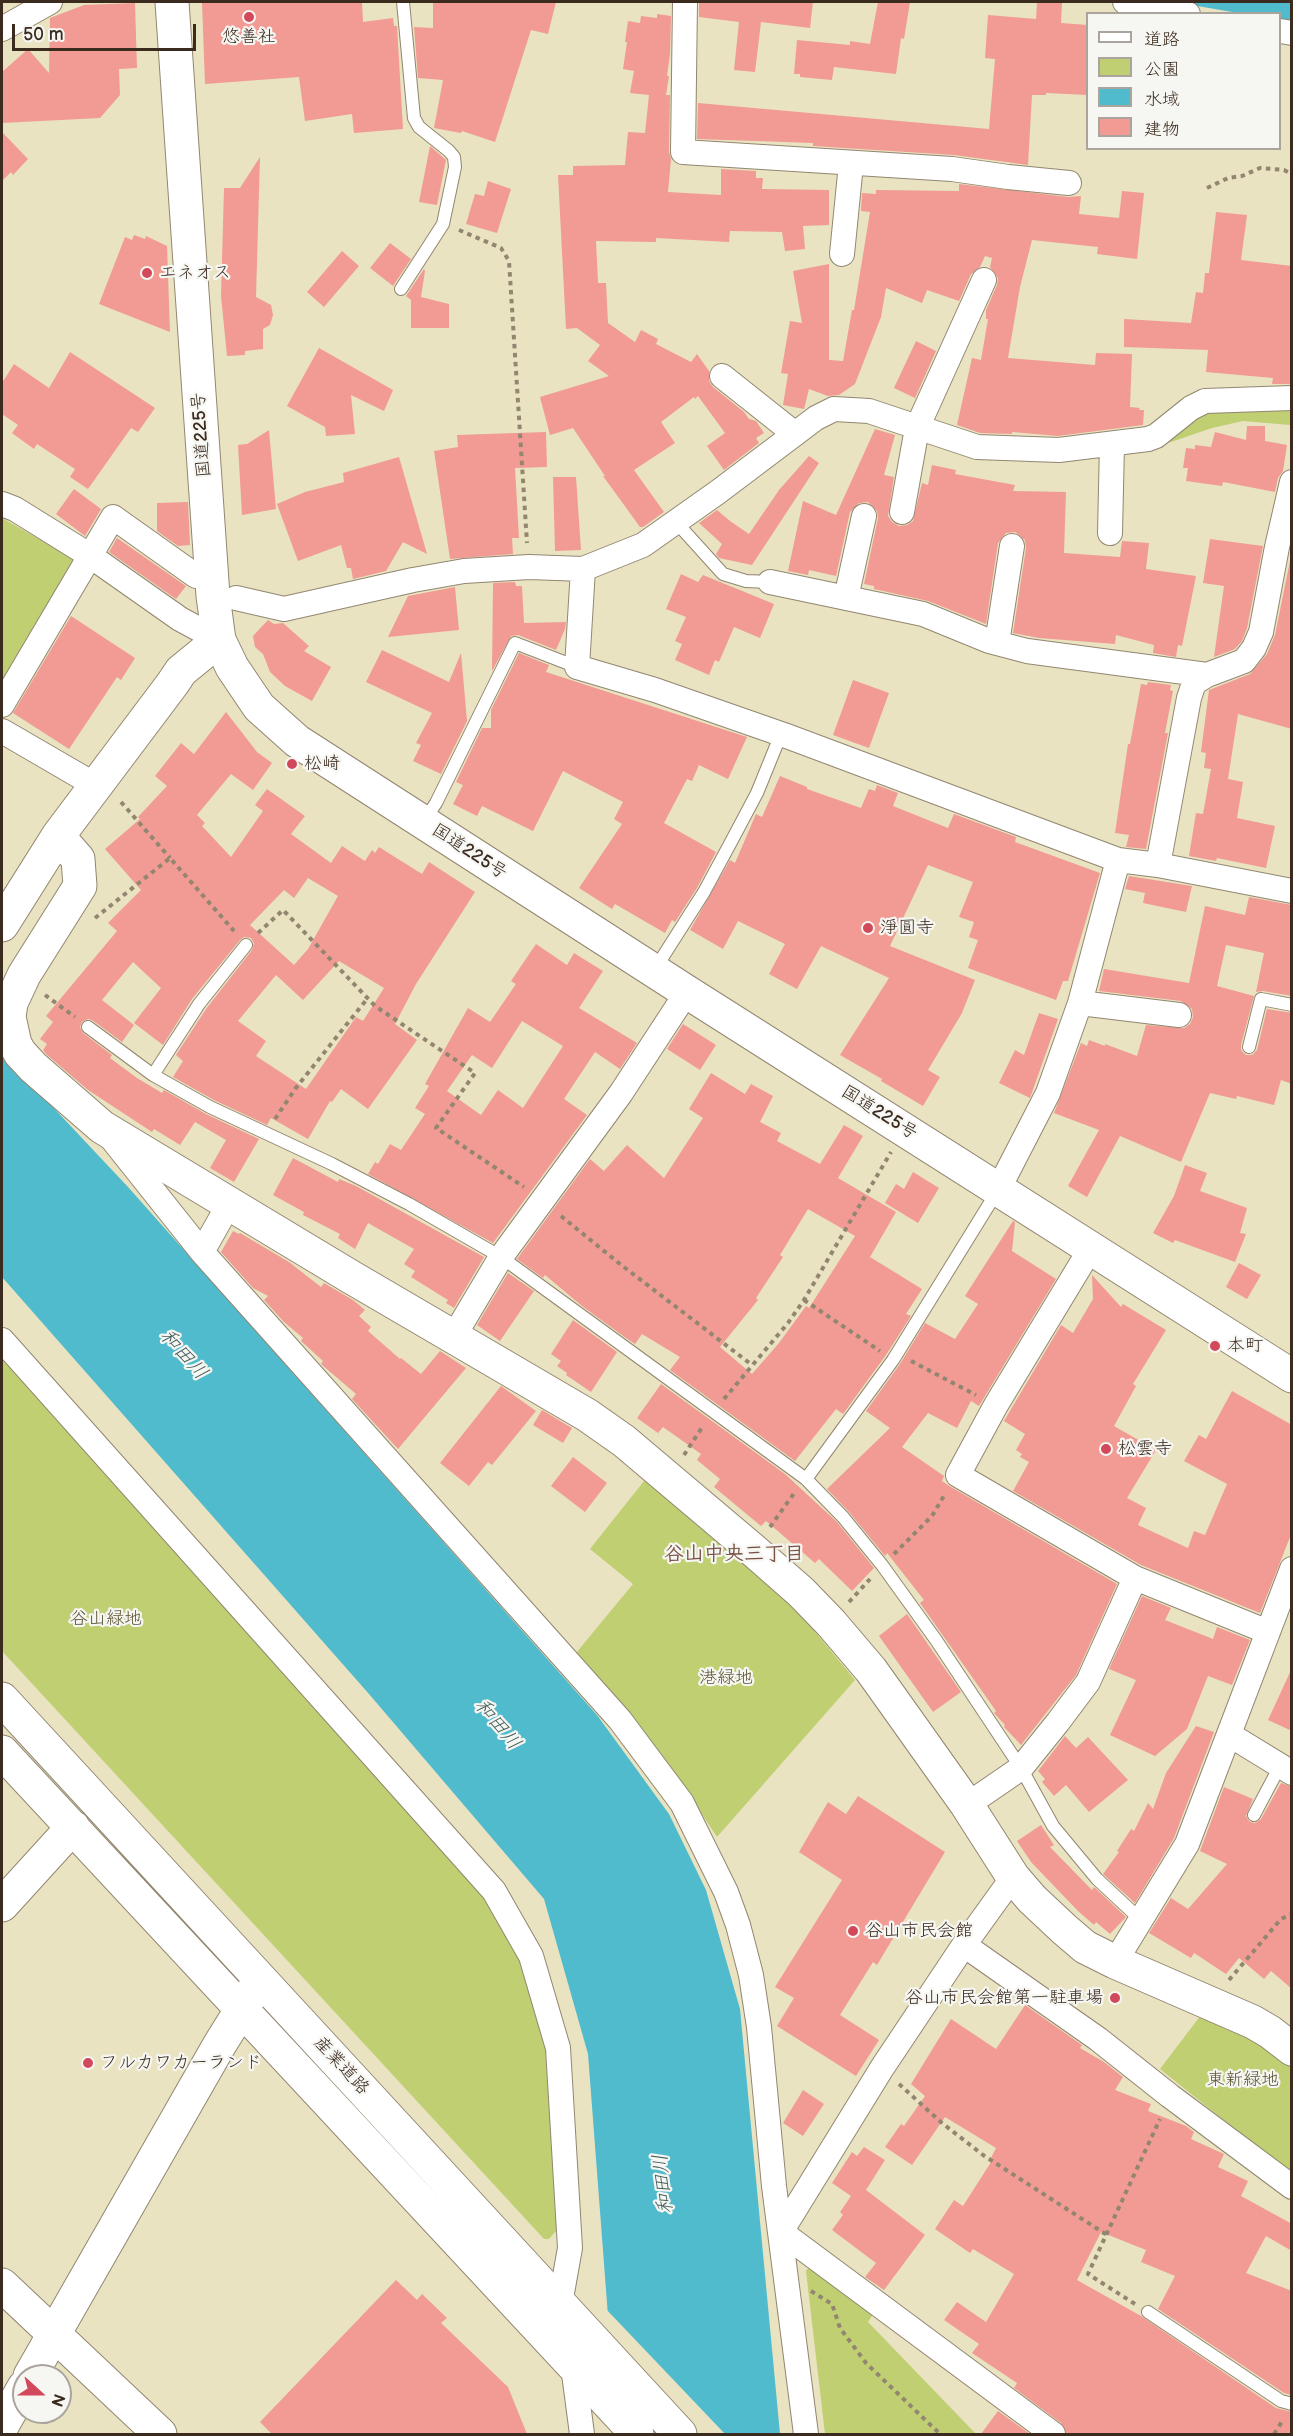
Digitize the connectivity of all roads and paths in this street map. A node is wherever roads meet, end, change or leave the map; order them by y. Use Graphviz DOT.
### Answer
graph roads {
  1 [pos="50,2"];
  2 [pos="172,2"];
  3 [pos="403,2"];
  4 [pos="685,2"];
  5 [pos="1125,2"];
  6 [pos="1178,12"];
  7 [pos="2,28"];
  8 [pos="850,164"];
  9 [pos="1292,174"];
  10 [pos="1069,183"];
  11 [pos="1207,188"];
  12 [pos="443,224"];
  13 [pos="842,254"];
  14 [pos="984,280"];
  15 [pos="401,289"];
  16 [pos="722,376"];
  17 [pos="1292,398"];
  18 [pos="917,428"];
  19 [pos="795,434"];
  20 [pos="1112,444"];
  21 [pos="1292,482"];
  22 [pos="2,504"];
  23 [pos="902,512"];
  24 [pos="864,516"];
  25 [pos="676,522"];
  26 [pos="1110,533"];
  27 [pos="1012,546"];
  28 [pos="89,555"];
  29 [pos="529,567"];
  30 [pos="583,569"];
  31 [pos="196,576"];
  32 [pos="770,582"];
  33 [pos="236,598"];
  34 [pos="846,598"];
  35 [pos="219,640"];
  36 [pos="997,643"];
  37 [pos="577,667"];
  38 [pos="1207,675"];
  39 [pos="2,705"];
  40 [pos="2,731"];
  41 [pos="781,734"];
  42 [pos="108,793"];
  43 [pos="423,822"];
  44 [pos="58,837"];
  45 [pos="170,858"];
  46 [pos="1118,860"];
  47 [pos="1158,865"];
  48 [pos="1292,891"];
  49 [pos="92,921"];
  50 [pos="2,925"];
  51 [pos="246,945"];
  52 [pos="654,970"];
  53 [pos="37,989"];
  54 [pos="687,992"];
  55 [pos="367,999"];
  56 [pos="1080,1003"];
  57 [pos="1292,1005"];
  58 [pos="1179,1015"];
  59 [pos="88,1027"];
  60 [pos="1250,1047"];
  61 [pos="153,1075"];
  62 [pos="102,1126"];
  63 [pos="906,1130"];
  64 [pos="266,1132"];
  65 [pos="998,1190"];
  66 [pos="541,1200"];
  67 [pos="229,1203"];
  68 [pos="1091,1248"];
  69 [pos="202,1251"];
  70 [pos="501,1257"];
  71 [pos="804,1300"];
  72 [pos="454,1336"];
  73 [pos="2,1340"];
  74 [pos="895,1357"];
  75 [pos="752,1365"];
  76 [pos="1292,1376"];
  77 [pos="996,1405"];
  78 [pos="714,1411"];
  79 [pos="668,1477"];
  80 [pos="806,1479"];
  81 [pos="753,1550"];
  82 [pos="1292,1569"];
  83 [pos="1135,1578"];
  84 [pos="1268,1632"];
  85 [pos="2,1699"];
  86 [pos="1230,1735"];
  87 [pos="2,1752"];
  88 [pos="1021,1768"];
  89 [pos="1286,1769"];
  90 [pos="967,1805"];
  91 [pos="1254,1815"];
  92 [pos="73,1827"];
  93 [pos="1013,1876"];
  94 [pos="2,1905"];
  95 [pos="1292,1914"];
  96 [pos="1141,1920"];
  97 [pos="964,1945"];
  98 [pos="1115,1962"];
  99 [pos="261,1980"];
  100 [pos="1210,2002"];
  101 [pos="242,2010"];
  102 [pos="1292,2049"];
  103 [pos="882,2068"];
  104 [pos="1170,2096"];
  105 [pos="1292,2187"];
  106 [pos="781,2232"];
  107 [pos="1107,2235"];
  108 [pos="786,2274"];
  109 [pos="2,2285"];
  110 [pos="560,2304"];
  111 [pos="1148,2312"];
  112 [pos="54,2334"];
  113 [pos="37,2364"];
  114 [pos="580,2372"];
  115 [pos="1292,2404"];
  116 [pos="12,2408"];
  117 [pos="2,2426"];
  118 [pos="160,2434"];
  119 [pos="582,2434"];
  120 [pos="637,2434"];
  121 [pos="680,2434"];
  122 [pos="806,2434"];
  123 [pos="940,2434"];
  124 [pos="1053,2434"];
  1 -- 7 [label="street"];
  2 -- 35 [label="main road, 国道225号"];
  3 -- 12 [label="lane"];
  4 -- 8 [label="street"];
  5 -- 6 [label="street"];
  8 -- 10 [label="street"];
  8 -- 13 [label="street"];
  9 -- 11 [label="path"];
  12 -- 15 [label="lane"];
  12 -- 29 [label="path"];
  14 -- 18 [label="street"];
  16 -- 19 [label="street"];
  17 -- 20 [label="street"];
  18 -- 19 [label="street"];
  18 -- 20 [label="street"];
  18 -- 23 [label="street"];
  19 -- 25 [label="street"];
  20 -- 26 [label="street"];
  21 -- 38 [label="street"];
  22 -- 28 [label="street"];
  24 -- 34 [label="street"];
  25 -- 30 [label="street"];
  25 -- 32 [label="lane"];
  27 -- 36 [label="street"];
  28 -- 31 [label="street"];
  28 -- 35 [label="street"];
  28 -- 39 [label="street"];
  29 -- 30 [label="street"];
  29 -- 33 [label="street"];
  30 -- 37 [label="street"];
  32 -- 34 [label="street"];
  34 -- 36 [label="street"];
  35 -- 42 [label="main road"];
  35 -- 43 [label="main road, 国道225号"];
  36 -- 38 [label="street"];
  37 -- 41 [label="street"];
  37 -- 43 [label="lane"];
  38 -- 47 [label="street"];
  40 -- 42 [label="street"];
  41 -- 46 [label="street"];
  41 -- 52 [label="lane"];
  42 -- 44 [label="main road"];
  42 -- 45 [label="path"];
  43 -- 52 [label="main road, 国道225号"];
  44 -- 50 [label="main road"];
  44 -- 62 [label="main road"];
  45 -- 49 [label="path"];
  45 -- 51 [label="path"];
  46 -- 47 [label="street"];
  46 -- 56 [label="street"];
  47 -- 48 [label="street"];
  51 -- 55 [label="path"];
  51 -- 61 [label="lane"];
  52 -- 54 [label="main road, 国道225号"];
  53 -- 59 [label="path"];
  54 -- 63 [label="main road, 国道225号"];
  54 -- 66 [label="street"];
  55 -- 64 [label="path"];
  55 -- 66 [label="path"];
  56 -- 58 [label="street"];
  56 -- 65 [label="street"];
  57 -- 60 [label="lane"];
  59 -- 61 [label="lane"];
  61 -- 64 [label="lane"];
  62 -- 67 [label="main road"];
  62 -- 69 [label="street"];
  63 -- 65 [label="main road, 国道225号"];
  63 -- 71 [label="path"];
  64 -- 70 [label="lane"];
  65 -- 68 [label="main road, 国道225号"];
  65 -- 74 [label="lane"];
  66 -- 70 [label="street"];
  66 -- 75 [label="path"];
  67 -- 69 [label="street"];
  67 -- 72 [label="main road"];
  68 -- 76 [label="main road, 国道225号"];
  68 -- 77 [label="street"];
  69 -- 106 [label="street"];
  70 -- 72 [label="street"];
  70 -- 78 [label="lane"];
  71 -- 74 [label="path"];
  71 -- 75 [label="path"];
  72 -- 79 [label="main road"];
  73 -- 110 [label="street"];
  74 -- 77 [label="path"];
  74 -- 80 [label="lane"];
  75 -- 78 [label="path"];
  77 -- 83 [label="street"];
  78 -- 79 [label="path"];
  78 -- 80 [label="lane"];
  79 -- 81 [label="main road"];
  80 -- 81 [label="path"];
  80 -- 88 [label="lane"];
  81 -- 90 [label="main road"];
  82 -- 84 [label="street"];
  83 -- 84 [label="street"];
  83 -- 88 [label="street"];
  84 -- 86 [label="street"];
  85 -- 99 [label="main road, 産業道路"];
  86 -- 89 [label="street"];
  86 -- 96 [label="street"];
  87 -- 92 [label="main road, 産業道路"];
  88 -- 90 [label="street"];
  88 -- 96 [label="lane"];
  89 -- 91 [label="lane"];
  90 -- 93 [label="main road"];
  92 -- 94 [label="main road"];
  92 -- 101 [label="main road, 産業道路"];
  93 -- 97 [label="street"];
  93 -- 98 [label="main road"];
  95 -- 100 [label="path"];
  96 -- 98 [label="street"];
  97 -- 103 [label="street"];
  97 -- 104 [label="street"];
  98 -- 100 [label="main road"];
  99 -- 101 [label="main road"];
  99 -- 110 [label="main road, 産業道路"];
  100 -- 102 [label="main road"];
  101 -- 112 [label="main road"];
  101 -- 114 [label="main road, 産業道路"];
  103 -- 106 [label="street"];
  103 -- 107 [label="path"];
  104 -- 105 [label="street"];
  104 -- 107 [label="path"];
  106 -- 108 [label="street"];
  106 -- 124 [label="street"];
  107 -- 111 [label="path"];
  108 -- 122 [label="street"];
  108 -- 123 [label="path"];
  109 -- 112 [label="main road"];
  110 -- 121 [label="main road, 産業道路"];
  111 -- 115 [label="lane"];
  112 -- 113 [label="main road"];
  112 -- 118 [label="main road"];
  114 -- 119 [label="street"];
  114 -- 120 [label="main road, 産業道路"];
  116 -- 117 [label="main road"];
}
